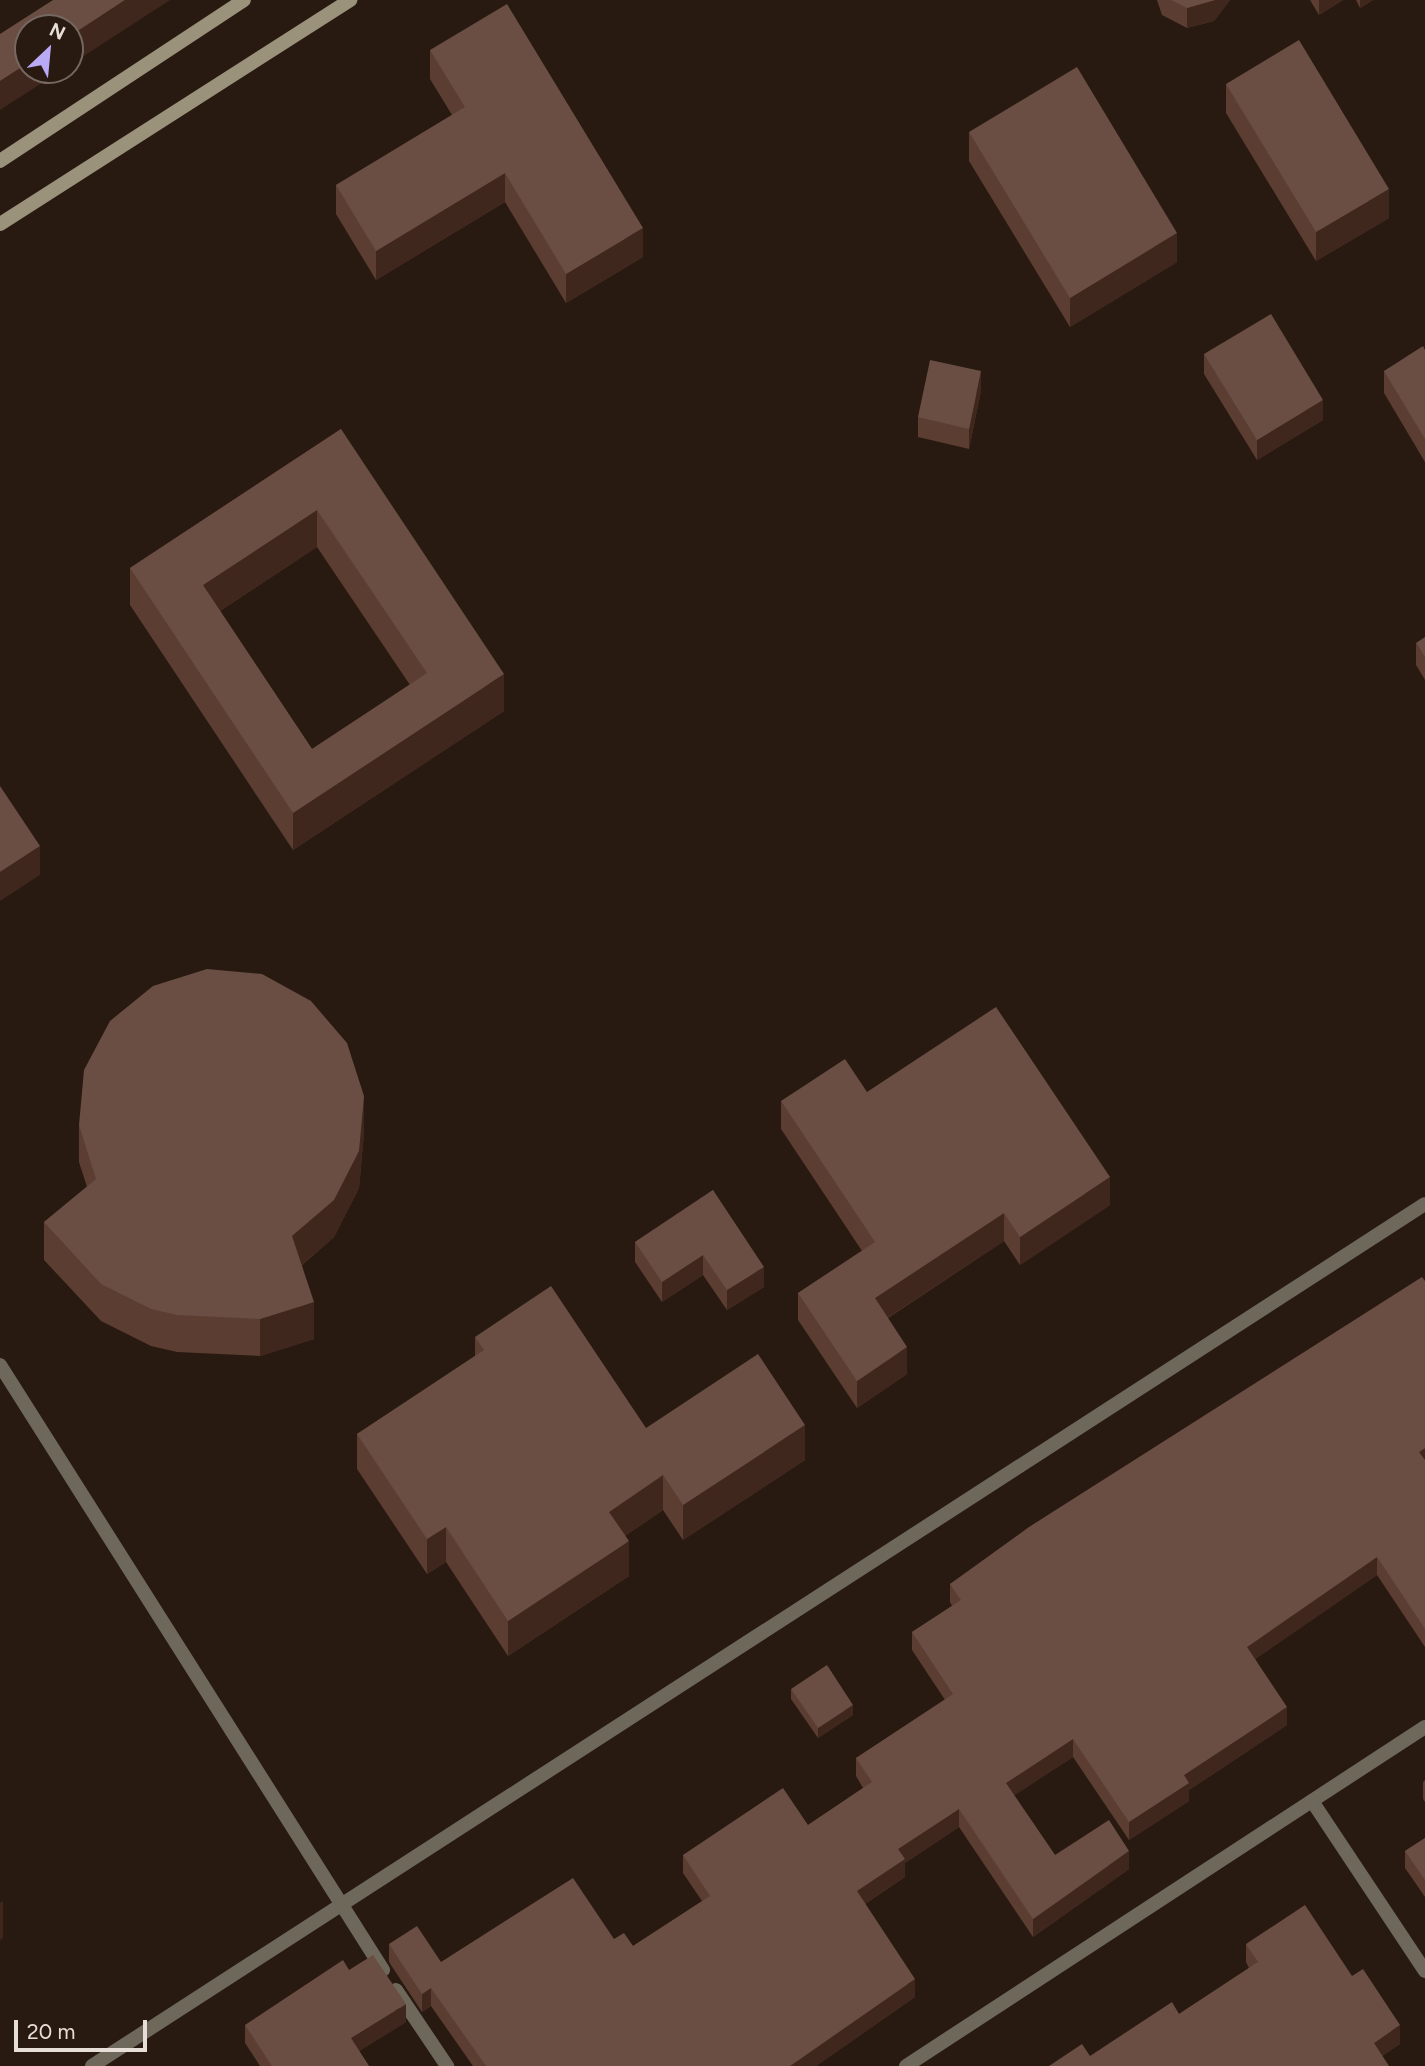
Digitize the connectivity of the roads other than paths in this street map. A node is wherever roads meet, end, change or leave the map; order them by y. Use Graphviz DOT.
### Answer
graph roads {
  1 [pos="244,0"];
  2 [pos="350,0"];
  3 [pos="0,161"];
  4 [pos="0,224"];
  5 [pos="1425,1203"];
  6 [pos="0,1365"];
  7 [pos="1425,1727"];
  8 [pos="1312,1801"];
  9 [pos="339,1905"];
  10 [pos="1425,1971"];
  11 [pos="92,2066"];
  12 [pos="447,2066"];
  13 [pos="906,2066"];
  1 -- 3 [label="main road"];
  2 -- 4 [label="main road"];
  5 -- 9 [label="street"];
  6 -- 9 [label="street"];
  7 -- 8 [label="street"];
  8 -- 10 [label="street"];
  8 -- 13 [label="street"];
  9 -- 11 [label="street"];
  9 -- 12 [label="street"];
}
